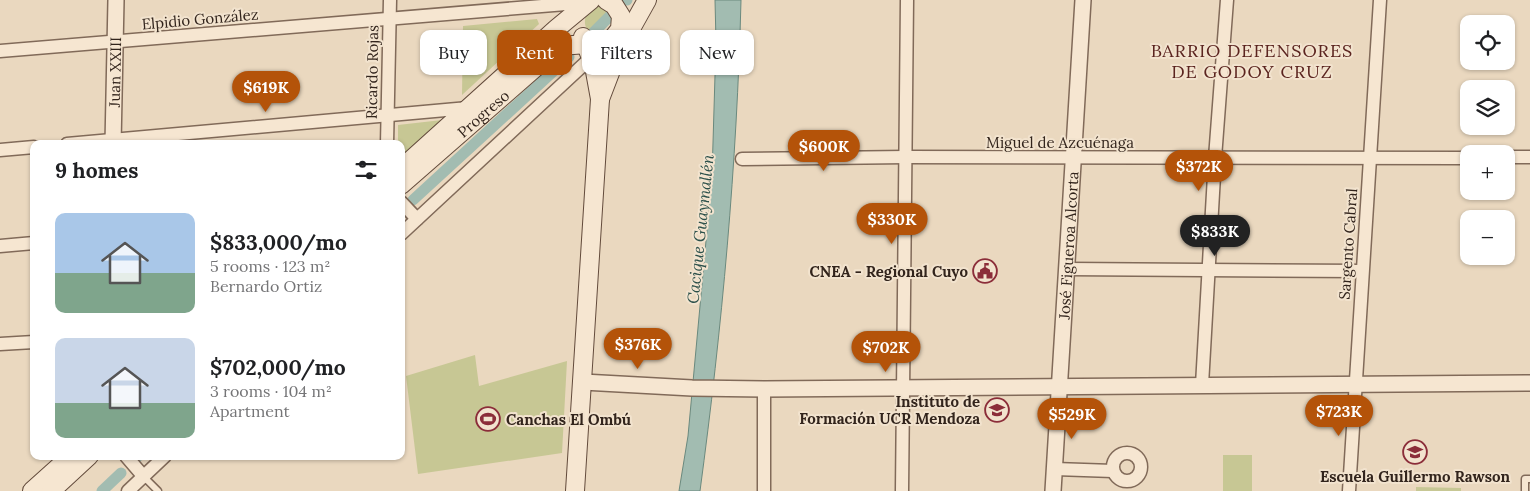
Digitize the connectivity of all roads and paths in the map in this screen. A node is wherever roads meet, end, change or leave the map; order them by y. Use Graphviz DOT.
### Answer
graph roads {
  1 [pos="116,0"];
  2 [pos="390,0"];
  3 [pos="606,0"];
  4 [pos="646,0"];
  5 [pos="907,0"];
  6 [pos="1083,0"];
  7 [pos="1227,0"];
  8 [pos="1380,0"];
  9 [pos="585,4"];
  10 [pos="389,20"];
  11 [pos="611,30"];
  12 [pos="615,30"];
  13 [pos="617,30"];
  14 [pos="582,31"];
  15 [pos="116,43"];
  16 [pos="582,44"];
  17 [pos="0,51"];
  18 [pos="582,63"];
  19 [pos="598,75"];
  20 [pos="601,75"];
  21 [pos="567,78"];
  22 [pos="597,78"];
  23 [pos="600,99"];
  24 [pos="468,108"];
  25 [pos="387,116"];
  26 [pos="113,140"];
  27 [pos="134,140"];
  28 [pos="387,140"];
  29 [pos="30,147"];
  30 [pos="0,150"];
  31 [pos="906,157"];
  32 [pos="1515,157"];
  33 [pos="1530,157"];
  34 [pos="1074,158"];
  35 [pos="1215,158"];
  36 [pos="1370,158"];
  37 [pos="1460,158"];
  38 [pos="742,159"];
  39 [pos="405,165"];
  40 [pos="405,182"];
  41 [pos="405,206"];
  42 [pos="417,220"];
  43 [pos="405,230"];
  44 [pos="30,243"];
  45 [pos="0,246"];
  46 [pos="1067,270"];
  47 [pos="1208,270"];
  48 [pos="1362,271"];
  49 [pos="30,342"];
  50 [pos="0,344"];
  51 [pos="583,382"];
  52 [pos="1530,383"];
  53 [pos="1355,384"];
  54 [pos="1202,385"];
  55 [pos="1060,387"];
  56 [pos="904,388"];
  57 [pos="764,389"];
  58 [pos="67,460"];
  59 [pos="85,460"];
  60 [pos="128,460"];
  61 [pos="161,460"];
  62 [pos="1055,468"];
  63 [pos="1113,470"];
  64 [pos="1530,479"];
  65 [pos="137,482"];
  66 [pos="32,491"];
  67 [pos="51,491"];
  68 [pos="158,491"];
  69 [pos="575,491"];
  70 [pos="764,491"];
  71 [pos="902,491"];
  72 [pos="1054,491"];
  73 [pos="1349,491"];
  74 [pos="1525,491"];
  1 -- 15 [label="street, Juan XXIII"];
  2 -- 10 [label="street, Ricardo Rojas"];
  3 -- 11 [label="main road"];
  4 -- 12 [label="main road"];
  4 -- 13 [label="main road"];
  5 -- 31 [label="street"];
  6 -- 34 [label="street, José Figueroa Alcorta"];
  7 -- 35 [label="street"];
  8 -- 36 [label="street, Sargento Cabral"];
  9 -- 10 [label="street, Elpidio González"];
  9 -- 14 [label="main road"];
  9 -- 24 [label="main road, Progreso"];
  10 -- 15 [label="street, Elpidio González"];
  10 -- 25 [label="street, Ricardo Rojas"];
  15 -- 17 [label="street, Elpidio González"];
  15 -- 26 [label="street, Juan XXIII"];
  16 -- 40 [label="main road, Progreso"];
  18 -- 21 [label="street"];
  19 -- 22 [label="main road"];
  20 -- 23 [label="main road"];
  21 -- 22 [label="street"];
  21 -- 42 [label="street"];
  22 -- 23 [label="main road"];
  23 -- 51 [label="main road"];
  24 -- 25 [label="street"];
  24 -- 39 [label="main road, Progreso"];
  25 -- 27 [label="street"];
  25 -- 28 [label="street, Ricardo Rojas"];
  29 -- 30 [label="street"];
  31 -- 34 [label="street, Miguel de Azcuénaga"];
  31 -- 38 [label="street, Miguel de Azcuénaga"];
  31 -- 56 [label="street"];
  32 -- 33 [label="street"];
  34 -- 35 [label="street, Miguel de Azcuénaga"];
  34 -- 46 [label="street, José Figueroa Alcorta"];
  35 -- 36 [label="street, Miguel de Azcuénaga"];
  35 -- 47 [label="street"];
  36 -- 37 [label="street, Miguel de Azcuénaga"];
  36 -- 48 [label="street, Sargento Cabral"];
  41 -- 42 [label="street"];
  42 -- 43 [label="street"];
  44 -- 45 [label="street"];
  46 -- 47 [label="street"];
  46 -- 55 [label="street, José Figueroa Alcorta"];
  47 -- 48 [label="street"];
  47 -- 54 [label="street"];
  48 -- 53 [label="street, Sargento Cabral"];
  49 -- 50 [label="street"];
  51 -- 57 [label="street"];
  51 -- 69 [label="main road"];
  52 -- 53 [label="street"];
  53 -- 54 [label="street"];
  53 -- 73 [label="street, Sargento Cabral"];
  54 -- 55 [label="street"];
  55 -- 56 [label="street"];
  55 -- 62 [label="street, José Figueroa Alcorta"];
  56 -- 57 [label="street"];
  56 -- 71 [label="street"];
  57 -- 70 [label="street"];
  58 -- 66 [label="main road"];
  59 -- 67 [label="main road"];
  60 -- 65 [label="street"];
  61 -- 65 [label="street"];
  62 -- 63 [label="street"];
  62 -- 72 [label="street, José Figueroa Alcorta"];
  64 -- 74 [label="lane"];
  65 -- 68 [label="lane"];
}
